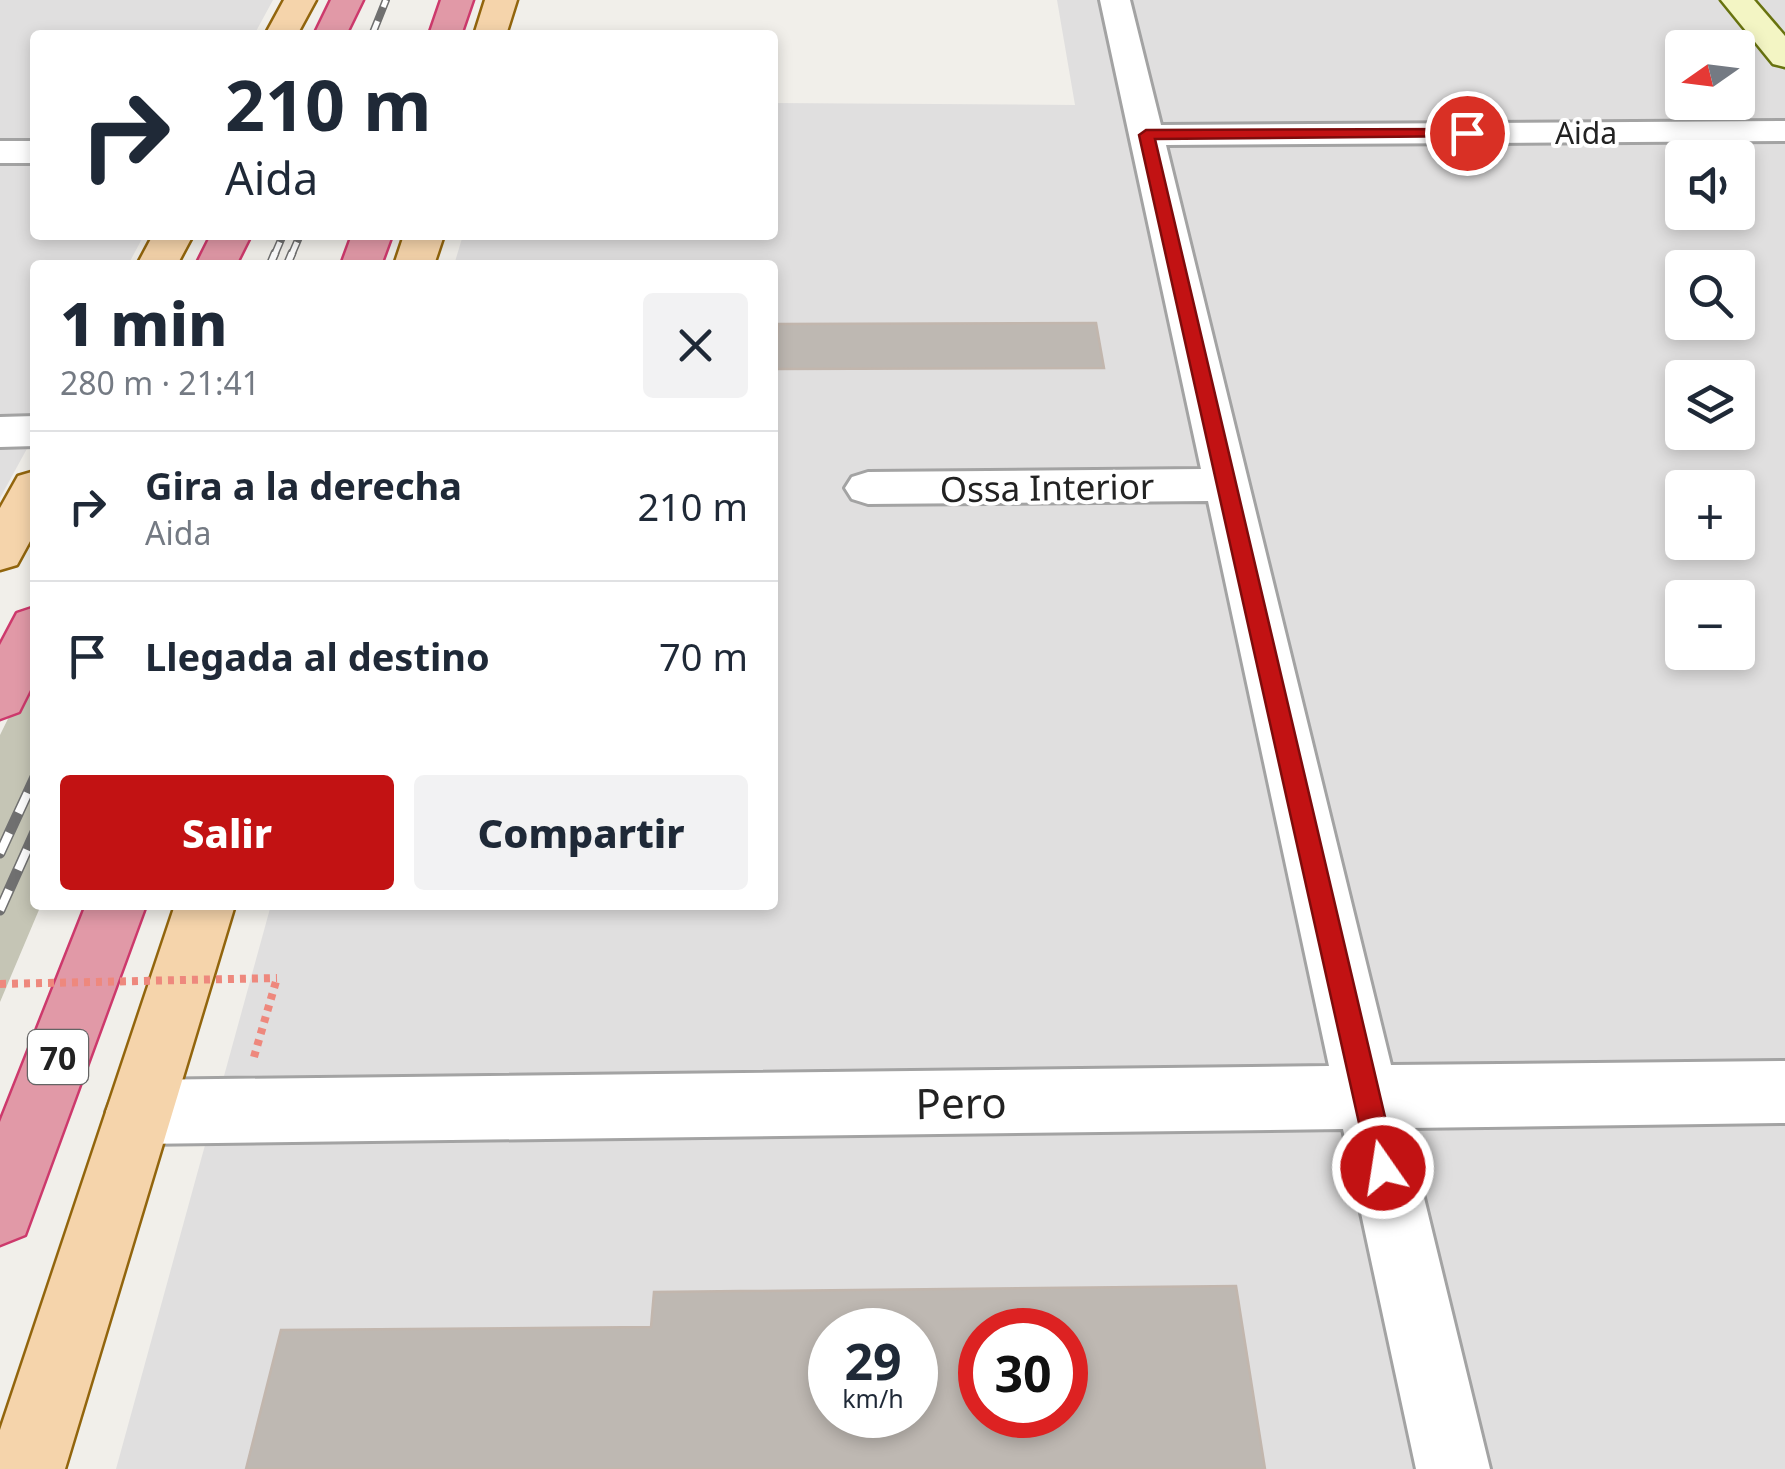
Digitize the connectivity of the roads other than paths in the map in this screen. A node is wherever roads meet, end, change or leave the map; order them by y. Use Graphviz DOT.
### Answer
graph roads {
  1 [pos="300,0"];
  2 [pos="347,0"];
  3 [pos="457,0"];
  4 [pos="501,0"];
  5 [pos="1115,0"];
  6 [pos="1737,0"];
  7 [pos="284,30"];
  8 [pos="332,30"];
  9 [pos="447,30"];
  10 [pos="492,30"];
  11 [pos="1784,54"];
  12 [pos="1785,131"];
  13 [pos="1146,135"];
  14 [pos="0,152"];
  15 [pos="30,152"];
  16 [pos="30,431"];
  17 [pos="0,432"];
  18 [pos="1226,485"];
  19 [pos="868,488"];
  20 [pos="30,497"];
  21 [pos="0,552"];
  22 [pos="30,637"];
  23 [pos="0,697"];
  24 [pos="114,910"];
  25 [pos="203,910"];
  26 [pos="1785,1092"];
  27 [pos="1367,1097"];
  28 [pos="138,1112"];
  29 [pos="0,1210"];
  30 [pos="26,1469"];
  31 [pos="1453,1469"];
  1 -- 7 [label="main road"];
  2 -- 8 [label="highway"];
  3 -- 9 [label="highway"];
  4 -- 10 [label="main road"];
  5 -- 13 [label="street"];
  6 -- 11 [label="street"];
  12 -- 13 [label="street, Aida"];
  13 -- 18 [label="street"];
  14 -- 15 [label="street"];
  16 -- 17 [label="street"];
  18 -- 19 [label="street, Ossa Interior"];
  18 -- 27 [label="street"];
  20 -- 21 [label="main road"];
  22 -- 23 [label="highway"];
  24 -- 29 [label="highway, 70"];
  25 -- 28 [label="main road"];
  26 -- 27 [label="street, Pero"];
  27 -- 28 [label="street, Pero"];
  27 -- 31 [label="street"];
  28 -- 30 [label="main road"];
}
